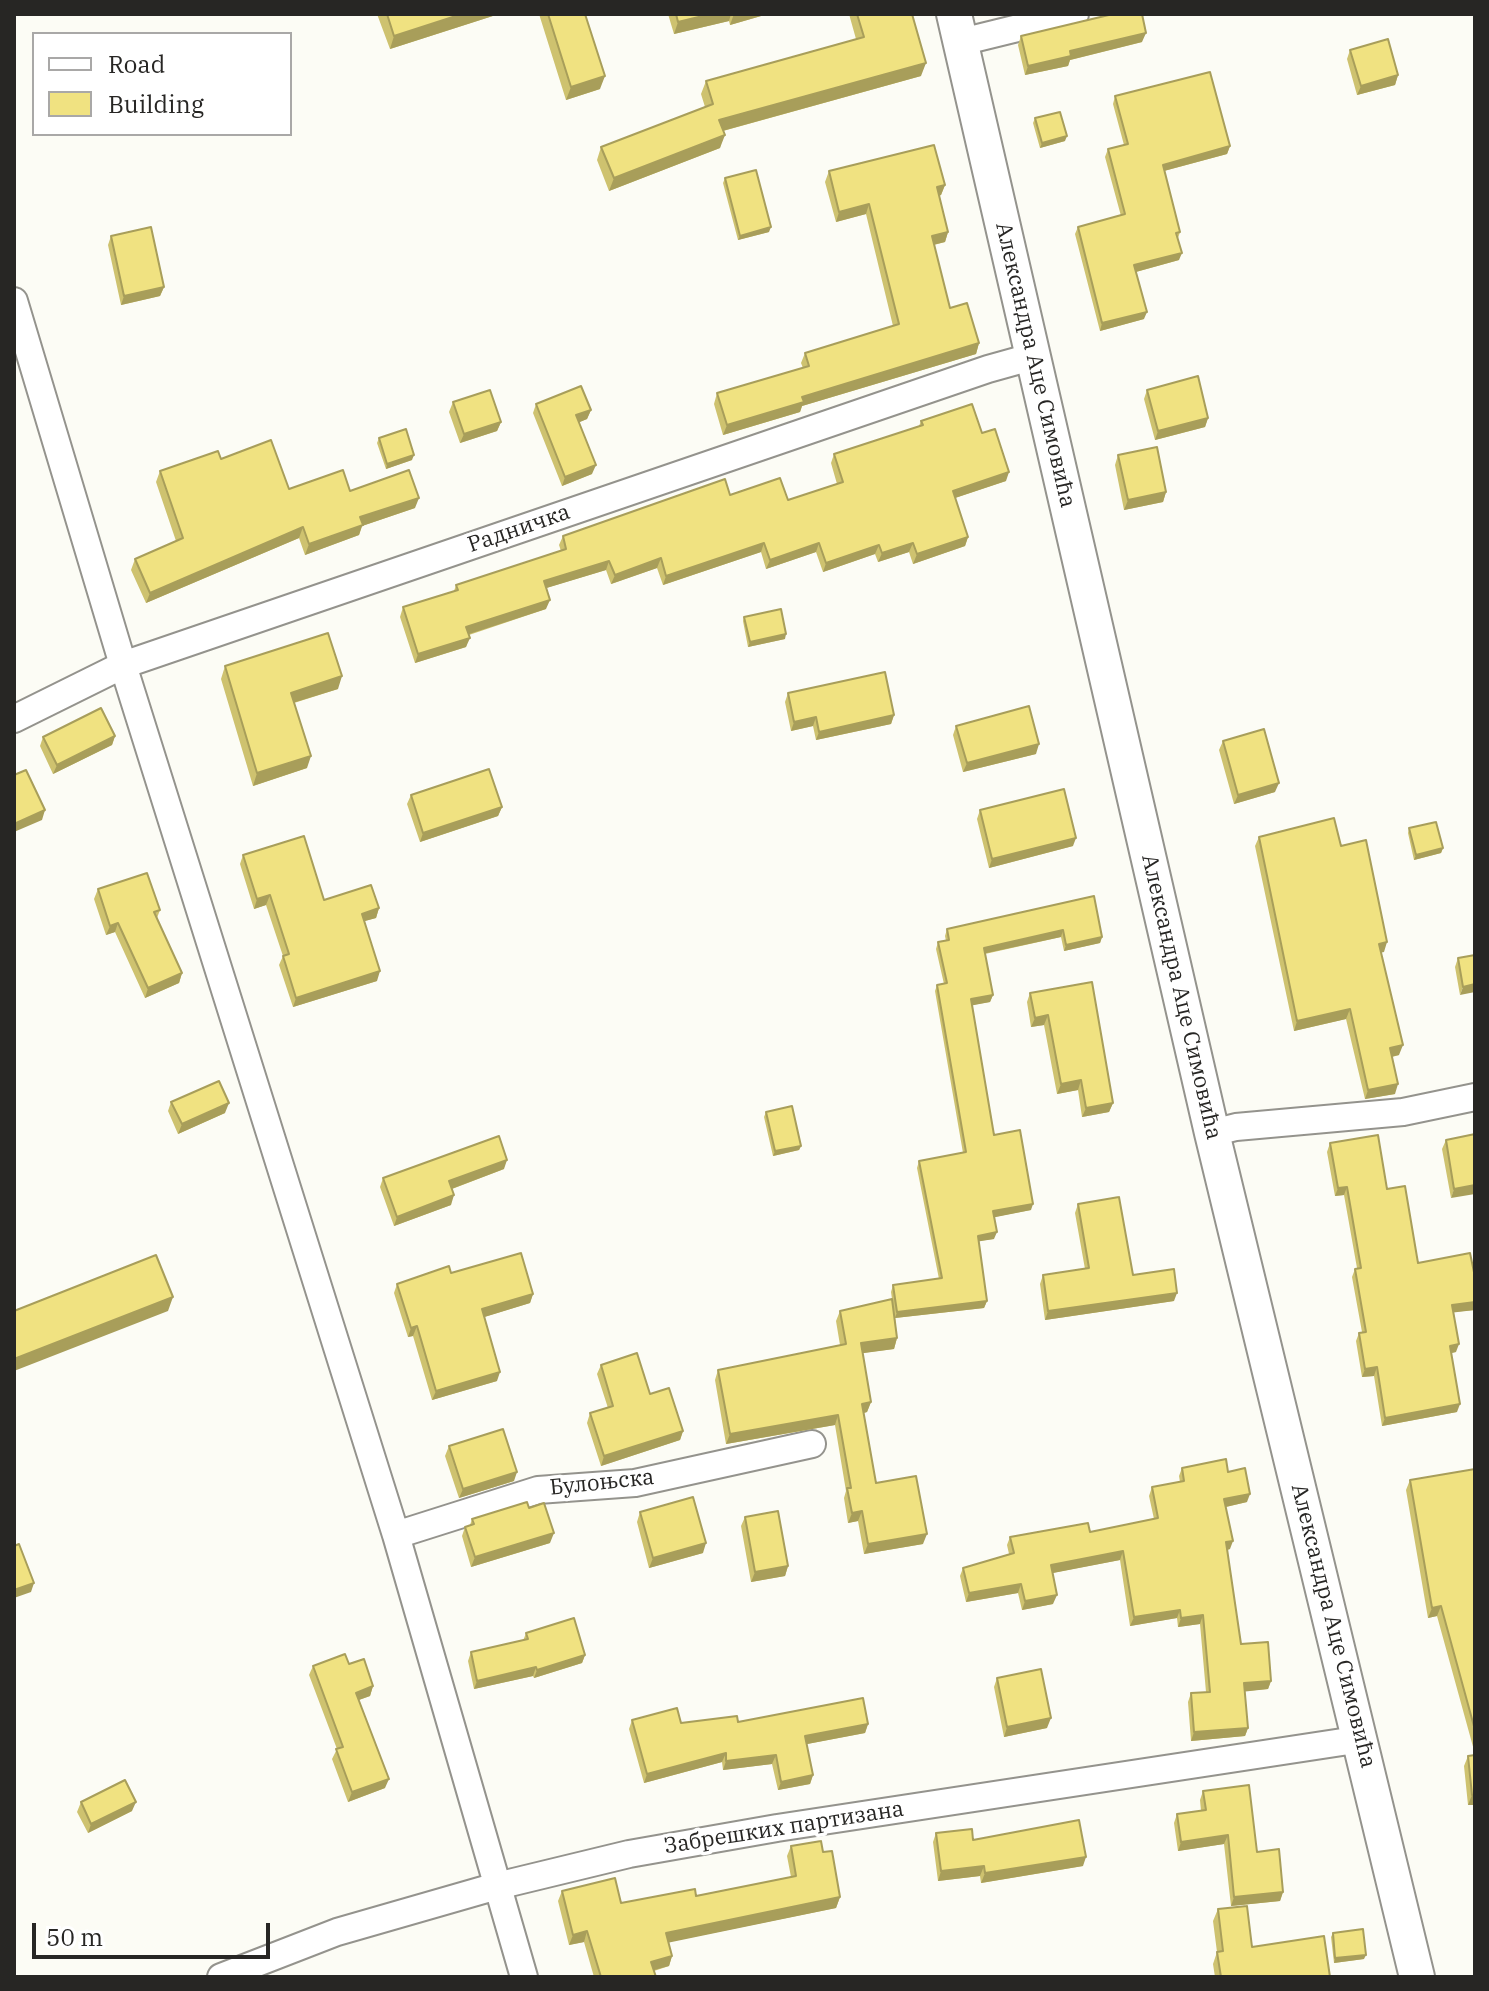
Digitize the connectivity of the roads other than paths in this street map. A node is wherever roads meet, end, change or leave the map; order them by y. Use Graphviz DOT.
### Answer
graph roads {
  1 [pos="1075,14"];
  2 [pos="958,28"];
  3 [pos="14,301"];
  4 [pos="1031,357"];
  5 [pos="123,665"];
  6 [pos="14,719"];
  7 [pos="1475,1097"];
  8 [pos="1212,1133"];
  9 [pos="812,1444"];
  10 [pos="396,1535"];
  11 [pos="1362,1739"];
  12 [pos="497,1886"];
  13 [pos="221,1977"];
  14 [pos="524,1977"];
  15 [pos="1417,1977"];
  1 -- 2 [label="street"];
  2 -- 4 [label="street, Александра Аце Симовића"];
  3 -- 5 [label="street"];
  4 -- 5 [label="street, Радничка"];
  4 -- 8 [label="street, Александра Аце Симовића"];
  5 -- 6 [label="street, Радничка"];
  5 -- 10 [label="street"];
  7 -- 8 [label="street"];
  8 -- 11 [label="street, Александра Аце Симовића"];
  9 -- 10 [label="street, Булоњска"];
  10 -- 12 [label="street"];
  11 -- 12 [label="street, Забрешких партизана"];
  11 -- 15 [label="street, Александра Аце Симовића"];
  12 -- 13 [label="street, Забрешких партизана"];
  12 -- 14 [label="street"];
}
